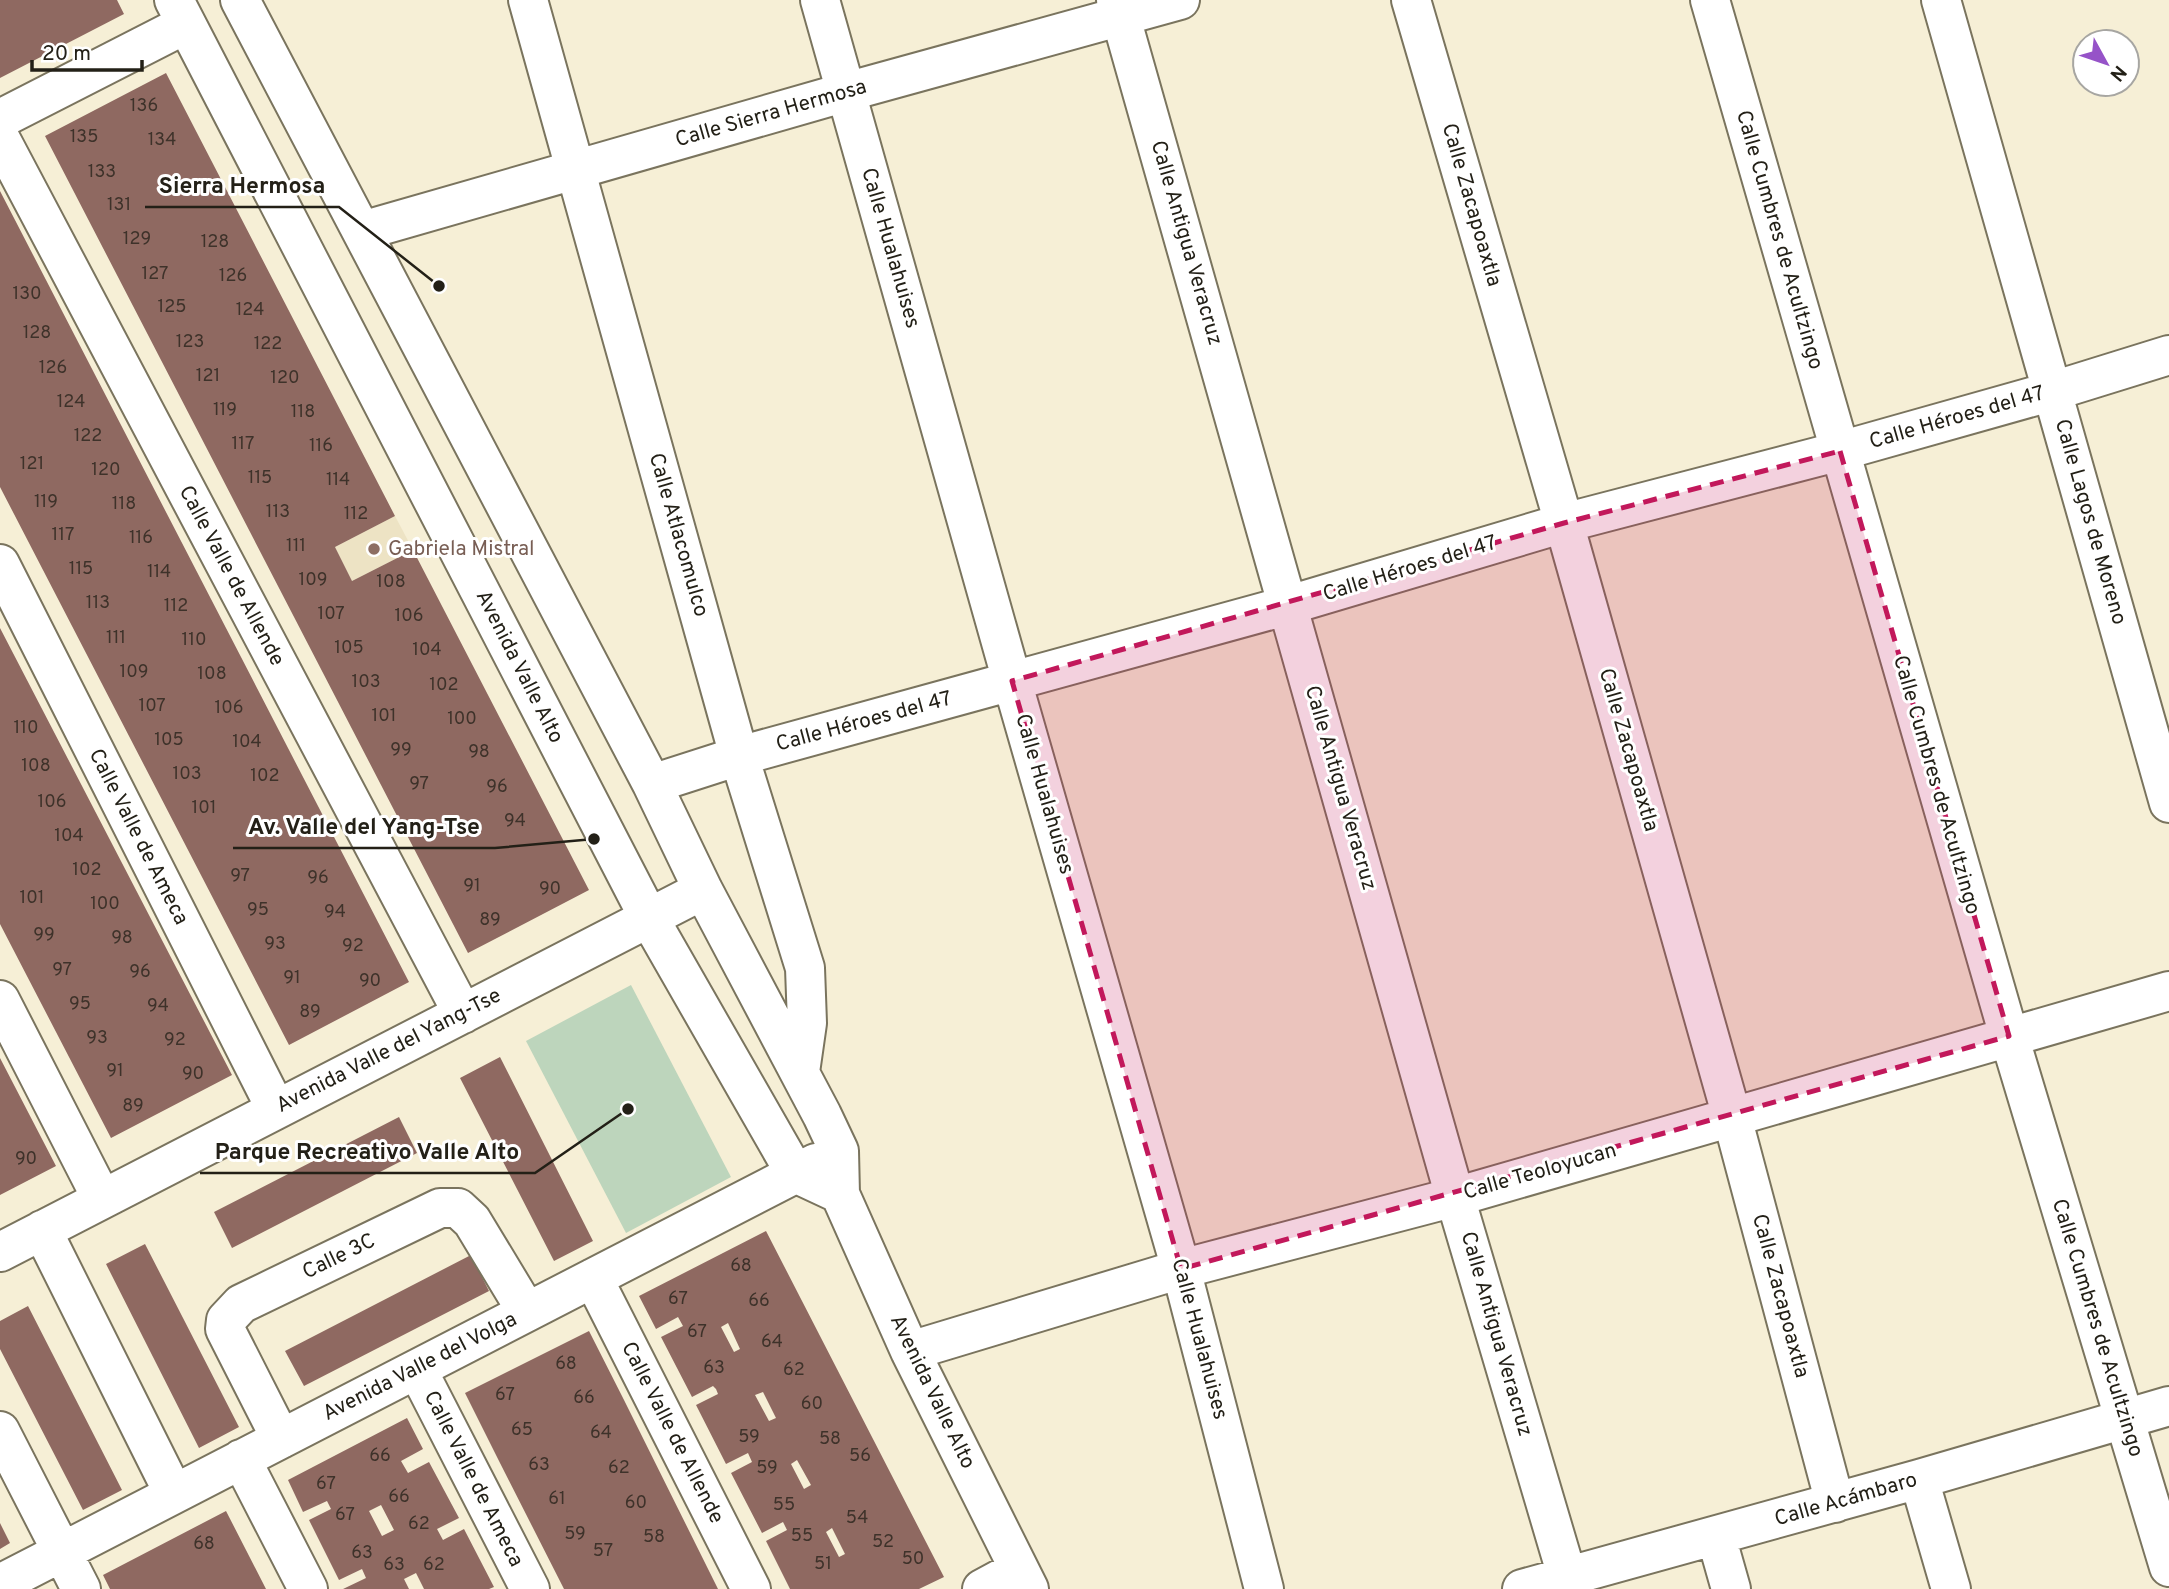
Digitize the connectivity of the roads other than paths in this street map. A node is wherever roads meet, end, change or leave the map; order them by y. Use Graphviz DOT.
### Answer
graph roads {
  1 [pos="240,0"];
  2 [pos="528,0"];
  3 [pos="820,0"];
  4 [pos="1180,0"];
  5 [pos="1411,0"];
  6 [pos="1710,0"];
  7 [pos="1941,0"];
  8 [pos="1119,8"];
  9 [pos="180,12"];
  10 [pos="846,92"];
  11 [pos="0,119"];
  12 [pos="0,138"];
  13 [pos="576,170"];
  14 [pos="362,231"];
  15 [pos="2169,355"];
  16 [pos="2053,391"];
  17 [pos="1840,451"];
  18 [pos="1564,523"];
  19 [pos="0,564"];
  20 [pos="1289,604"];
  21 [pos="1012,681"];
  22 [pos="739,756"];
  23 [pos="652,783"];
  24 [pos="2169,803"];
  25 [pos="703,890"];
  26 [pos="649,918"];
  27 [pos="2169,991"];
  28 [pos="0,1000"];
  29 [pos="463,1014"];
  30 [pos="2009,1036"];
  31 [pos="800,1072"];
  32 [pos="276,1109"];
  33 [pos="1732,1117"];
  34 [pos="839,1151"];
  35 [pos="795,1174"];
  36 [pos="840,1194"];
  37 [pos="1455,1197"];
  38 [pos="102,1199"];
  39 [pos="42,1230"];
  40 [pos="0,1252"];
  41 [pos="1181,1269"];
  42 [pos="593,1278"];
  43 [pos="527,1312"];
  44 [pos="910,1351"];
  45 [pos="417,1369"];
  46 [pos="2169,1406"];
  47 [pos="2124,1419"];
  48 [pos="0,1431"];
  49 [pos="281,1439"];
  50 [pos="241,1459"];
  51 [pos="1919,1479"];
  52 [pos="174,1494"];
  53 [pos="1835,1503"];
  54 [pos="1716,1536"];
  55 [pos="62,1552"];
  56 [pos="2169,1567"];
  57 [pos="1567,1576"];
  58 [pos="1024,1579"];
  59 [pos="0,1584"];
  60 [pos="81,1589"];
  61 [pos="308,1589"];
  62 [pos="530,1589"];
  63 [pos="751,1589"];
  64 [pos="982,1589"];
  65 [pos="1264,1589"];
  66 [pos="1521,1589"];
  67 [pos="1731,1589"];
  68 [pos="1951,1589"];
  1 -- 14 [label="street, Avenida Valle Alto"];
  2 -- 13 [label="street, Calle Atlacomulco"];
  3 -- 10 [label="street, Calle Hualahuises"];
  4 -- 8 [label="street, Calle Sierra Hermosa"];
  5 -- 18 [label="street, Calle Zacapoaxtla"];
  6 -- 17 [label="street, Calle Cumbres de Acultzingo"];
  7 -- 16 [label="street, Calle Lagos de Moreno"];
  8 -- 10 [label="street, Calle Sierra Hermosa"];
  8 -- 20 [label="street, Calle Antigua Veracruz"];
  9 -- 11 [label="street"];
  9 -- 26 [label="street, Avenida Valle Alto"];
  10 -- 13 [label="street, Calle Sierra Hermosa"];
  10 -- 21 [label="street, Calle Hualahuises"];
  12 -- 29 [label="street, Calle Valle de Allende"];
  13 -- 14 [label="street, Calle Sierra Hermosa"];
  13 -- 22 [label="street, Calle Atlacomulco"];
  14 -- 23 [label="street, Avenida Valle Alto"];
  15 -- 16 [label="street, Calle Héroes del 47"];
  16 -- 17 [label="street, Calle Héroes del 47"];
  16 -- 24 [label="street, Calle Lagos de Moreno"];
  17 -- 18 [label="street, Calle Héroes del 47"];
  17 -- 30 [label="street, Calle Cumbres de Acultzingo"];
  18 -- 20 [label="street, Calle Héroes del 47"];
  18 -- 33 [label="street, Calle Zacapoaxtla"];
  19 -- 32 [label="street, Calle Valle de Ameca"];
  20 -- 21 [label="street, Calle Héroes del 47"];
  20 -- 37 [label="street, Calle Antigua Veracruz"];
  21 -- 22 [label="street, Calle Héroes del 47"];
  21 -- 41 [label="street, Calle Hualahuises"];
  22 -- 23 [label="street, Calle Héroes del 47"];
  22 -- 31 [label="street, Calle Atlacomulco"];
  23 -- 25 [label="street, Avenida Valle Alto"];
  25 -- 26 [label="street, Avenida Valle del Yang-Tse"];
  25 -- 31 [label="street, Avenida Valle Alto"];
  26 -- 29 [label="street, Avenida Valle del Yang-Tse"];
  26 -- 35 [label="street, Avenida Valle Alto"];
  27 -- 30 [label="street, Calle Teoloyucan"];
  28 -- 38 [label="street"];
  29 -- 32 [label="street, Avenida Valle del Yang-Tse"];
  30 -- 33 [label="street, Calle Teoloyucan"];
  30 -- 47 [label="street, Calle Cumbres de Acultzingo"];
  31 -- 34 [label="street, Avenida Valle Alto"];
  32 -- 38 [label="street, Avenida Valle del Yang-Tse"];
  33 -- 37 [label="street, Calle Teoloyucan"];
  33 -- 53 [label="street, Calle Zacapoaxtla"];
  34 -- 35 [label="street, Avenida Valle del Volga"];
  34 -- 36 [label="street, Avenida Valle Alto"];
  35 -- 36 [label="street"];
  35 -- 42 [label="street, Avenida Valle del Volga"];
  36 -- 44 [label="street, Avenida Valle Alto"];
  37 -- 41 [label="street, Calle Teoloyucan"];
  37 -- 57 [label="street, Calle Antigua Veracruz"];
  38 -- 39 [label="street, Avenida Valle del Yang-Tse"];
  39 -- 40 [label="street, Avenida Valle del Yang-Tse"];
  39 -- 52 [label="street"];
  41 -- 44 [label="street, Calle Teoloyucan"];
  41 -- 65 [label="street, Calle Hualahuises"];
  42 -- 43 [label="street, Avenida Valle del Volga"];
  42 -- 63 [label="street, Calle Valle de Allende"];
  43 -- 45 [label="street, Avenida Valle del Volga"];
  43 -- 49 [label="street, Calle 3C"];
  44 -- 58 [label="street, Avenida Valle Alto"];
  45 -- 49 [label="street, Avenida Valle del Volga"];
  45 -- 62 [label="street, Calle Valle de Ameca"];
  46 -- 47 [label="street, Calle Acámbaro"];
  47 -- 51 [label="street, Calle Acámbaro"];
  47 -- 56 [label="street, Calle Cumbres de Acultzingo"];
  48 -- 55 [label="street"];
  49 -- 50 [label="street, Avenida Valle del Volga"];
  50 -- 52 [label="street, Avenida Valle del Volga"];
  50 -- 61 [label="street"];
  51 -- 53 [label="street, Calle Acámbaro"];
  51 -- 68 [label="street"];
  52 -- 55 [label="street, Avenida Valle del Volga"];
  53 -- 54 [label="street, Calle Acámbaro"];
  54 -- 57 [label="street, Calle Acámbaro"];
  54 -- 67 [label="street"];
  55 -- 59 [label="street, Avenida Valle del Volga"];
  55 -- 60 [label="street"];
  57 -- 66 [label="street, Calle Acámbaro"];
  58 -- 64 [label="street"];
}
